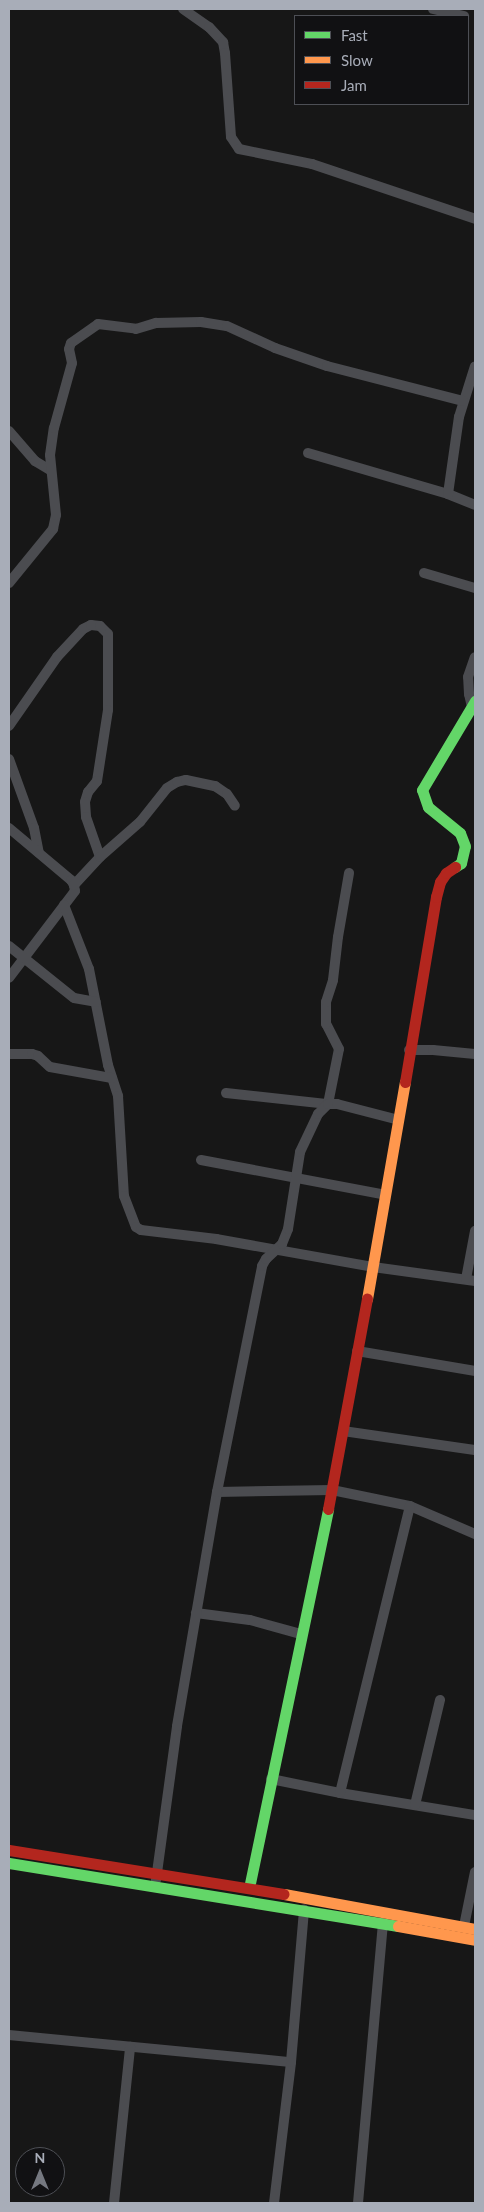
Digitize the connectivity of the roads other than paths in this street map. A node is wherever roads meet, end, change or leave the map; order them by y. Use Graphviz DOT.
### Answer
graph roads {
  1 [pos="182,9"];
  2 [pos="433,9"];
  3 [pos="460,15"];
  4 [pos="475,219"];
  5 [pos="475,366"];
  6 [pos="463,400"];
  7 [pos="9,432"];
  8 [pos="308,453"];
  9 [pos="50,470"];
  10 [pos="448,494"];
  11 [pos="475,505"];
  12 [pos="424,573"];
  13 [pos="9,583"];
  14 [pos="475,588"];
  15 [pos="475,657"];
  16 [pos="474,704"];
  17 [pos="9,726"];
  18 [pos="9,759"];
  19 [pos="235,806"];
  20 [pos="9,828"];
  21 [pos="39,853"];
  22 [pos="100,857"];
  23 [pos="349,873"];
  24 [pos="74,885"];
  25 [pos="64,905"];
  26 [pos="9,946"];
  27 [pos="24,958"];
  28 [pos="9,978"];
  29 [pos="96,1002"];
  30 [pos="409,1050"];
  31 [pos="9,1054"];
  32 [pos="475,1054"];
  33 [pos="112,1078"];
  34 [pos="226,1093"];
  35 [pos="328,1104"];
  36 [pos="399,1120"];
  37 [pos="201,1160"];
  38 [pos="297,1179"];
  39 [pos="386,1195"];
  40 [pos="475,1231"];
  41 [pos="274,1251"];
  42 [pos="373,1267"];
  43 [pos="471,1280"];
  44 [pos="357,1351"];
  45 [pos="475,1371"];
  46 [pos="343,1431"];
  47 [pos="475,1450"];
  48 [pos="332,1490"];
  49 [pos="217,1492"];
  50 [pos="410,1506"];
  51 [pos="475,1534"];
  52 [pos="196,1613"];
  53 [pos="301,1634"];
  54 [pos="440,1700"];
  55 [pos="271,1779"];
  56 [pos="340,1793"];
  57 [pos="415,1806"];
  58 [pos="475,1815"];
  59 [pos="9,1850"];
  60 [pos="9,1863"];
  61 [pos="475,1872"];
  62 [pos="156,1881"];
  63 [pos="249,1888"];
  64 [pos="304,1910"];
  65 [pos="383,1923"];
  66 [pos="470,1927"];
  67 [pos="475,1940"];
  68 [pos="9,2035"];
  69 [pos="130,2047"];
  70 [pos="291,2062"];
  71 [pos="114,2203"];
  72 [pos="274,2203"];
  73 [pos="358,2203"];
  1 -- 4 [label="street"];
  2 -- 3 [label="street"];
  5 -- 6 [label="street"];
  6 -- 9 [label="street"];
  6 -- 10 [label="street"];
  7 -- 9 [label="street"];
  8 -- 10 [label="street"];
  9 -- 13 [label="street"];
  10 -- 11 [label="street"];
  12 -- 14 [label="street"];
  15 -- 16 [label="street"];
  16 -- 30 [label="street"];
  17 -- 22 [label="street"];
  18 -- 21 [label="street"];
  19 -- 22 [label="street"];
  20 -- 21 [label="street"];
  21 -- 24 [label="street"];
  22 -- 24 [label="street"];
  23 -- 35 [label="street"];
  24 -- 25 [label="street"];
  25 -- 27 [label="street"];
  25 -- 29 [label="street"];
  26 -- 27 [label="street"];
  27 -- 28 [label="street"];
  27 -- 29 [label="street"];
  29 -- 33 [label="street"];
  30 -- 32 [label="street"];
  30 -- 36 [label="street"];
  31 -- 33 [label="street"];
  33 -- 41 [label="street"];
  34 -- 35 [label="street"];
  35 -- 36 [label="street"];
  35 -- 38 [label="street"];
  36 -- 39 [label="street"];
  37 -- 38 [label="street"];
  38 -- 39 [label="street"];
  38 -- 41 [label="street"];
  39 -- 42 [label="street"];
  40 -- 43 [label="street"];
  41 -- 42 [label="street"];
  41 -- 49 [label="street"];
  42 -- 43 [label="street"];
  42 -- 44 [label="street"];
  44 -- 45 [label="street"];
  44 -- 46 [label="street"];
  46 -- 47 [label="street"];
  46 -- 48 [label="street"];
  48 -- 49 [label="street"];
  48 -- 50 [label="street"];
  48 -- 53 [label="street"];
  49 -- 52 [label="street"];
  50 -- 51 [label="street"];
  50 -- 56 [label="street"];
  52 -- 53 [label="street"];
  52 -- 62 [label="street"];
  53 -- 55 [label="street"];
  54 -- 57 [label="street"];
  55 -- 56 [label="street"];
  55 -- 63 [label="street"];
  56 -- 57 [label="street"];
  57 -- 58 [label="street"];
  59 -- 62 [label="street"];
  60 -- 62 [label="street"];
  61 -- 66 [label="street"];
  62 -- 63 [label="street"];
  62 -- 64 [label="street"];
  63 -- 66 [label="street"];
  64 -- 65 [label="street"];
  64 -- 70 [label="street"];
  65 -- 67 [label="street"];
  65 -- 73 [label="street"];
  68 -- 69 [label="street"];
  69 -- 70 [label="street"];
  69 -- 71 [label="street"];
  70 -- 72 [label="street"];
}
